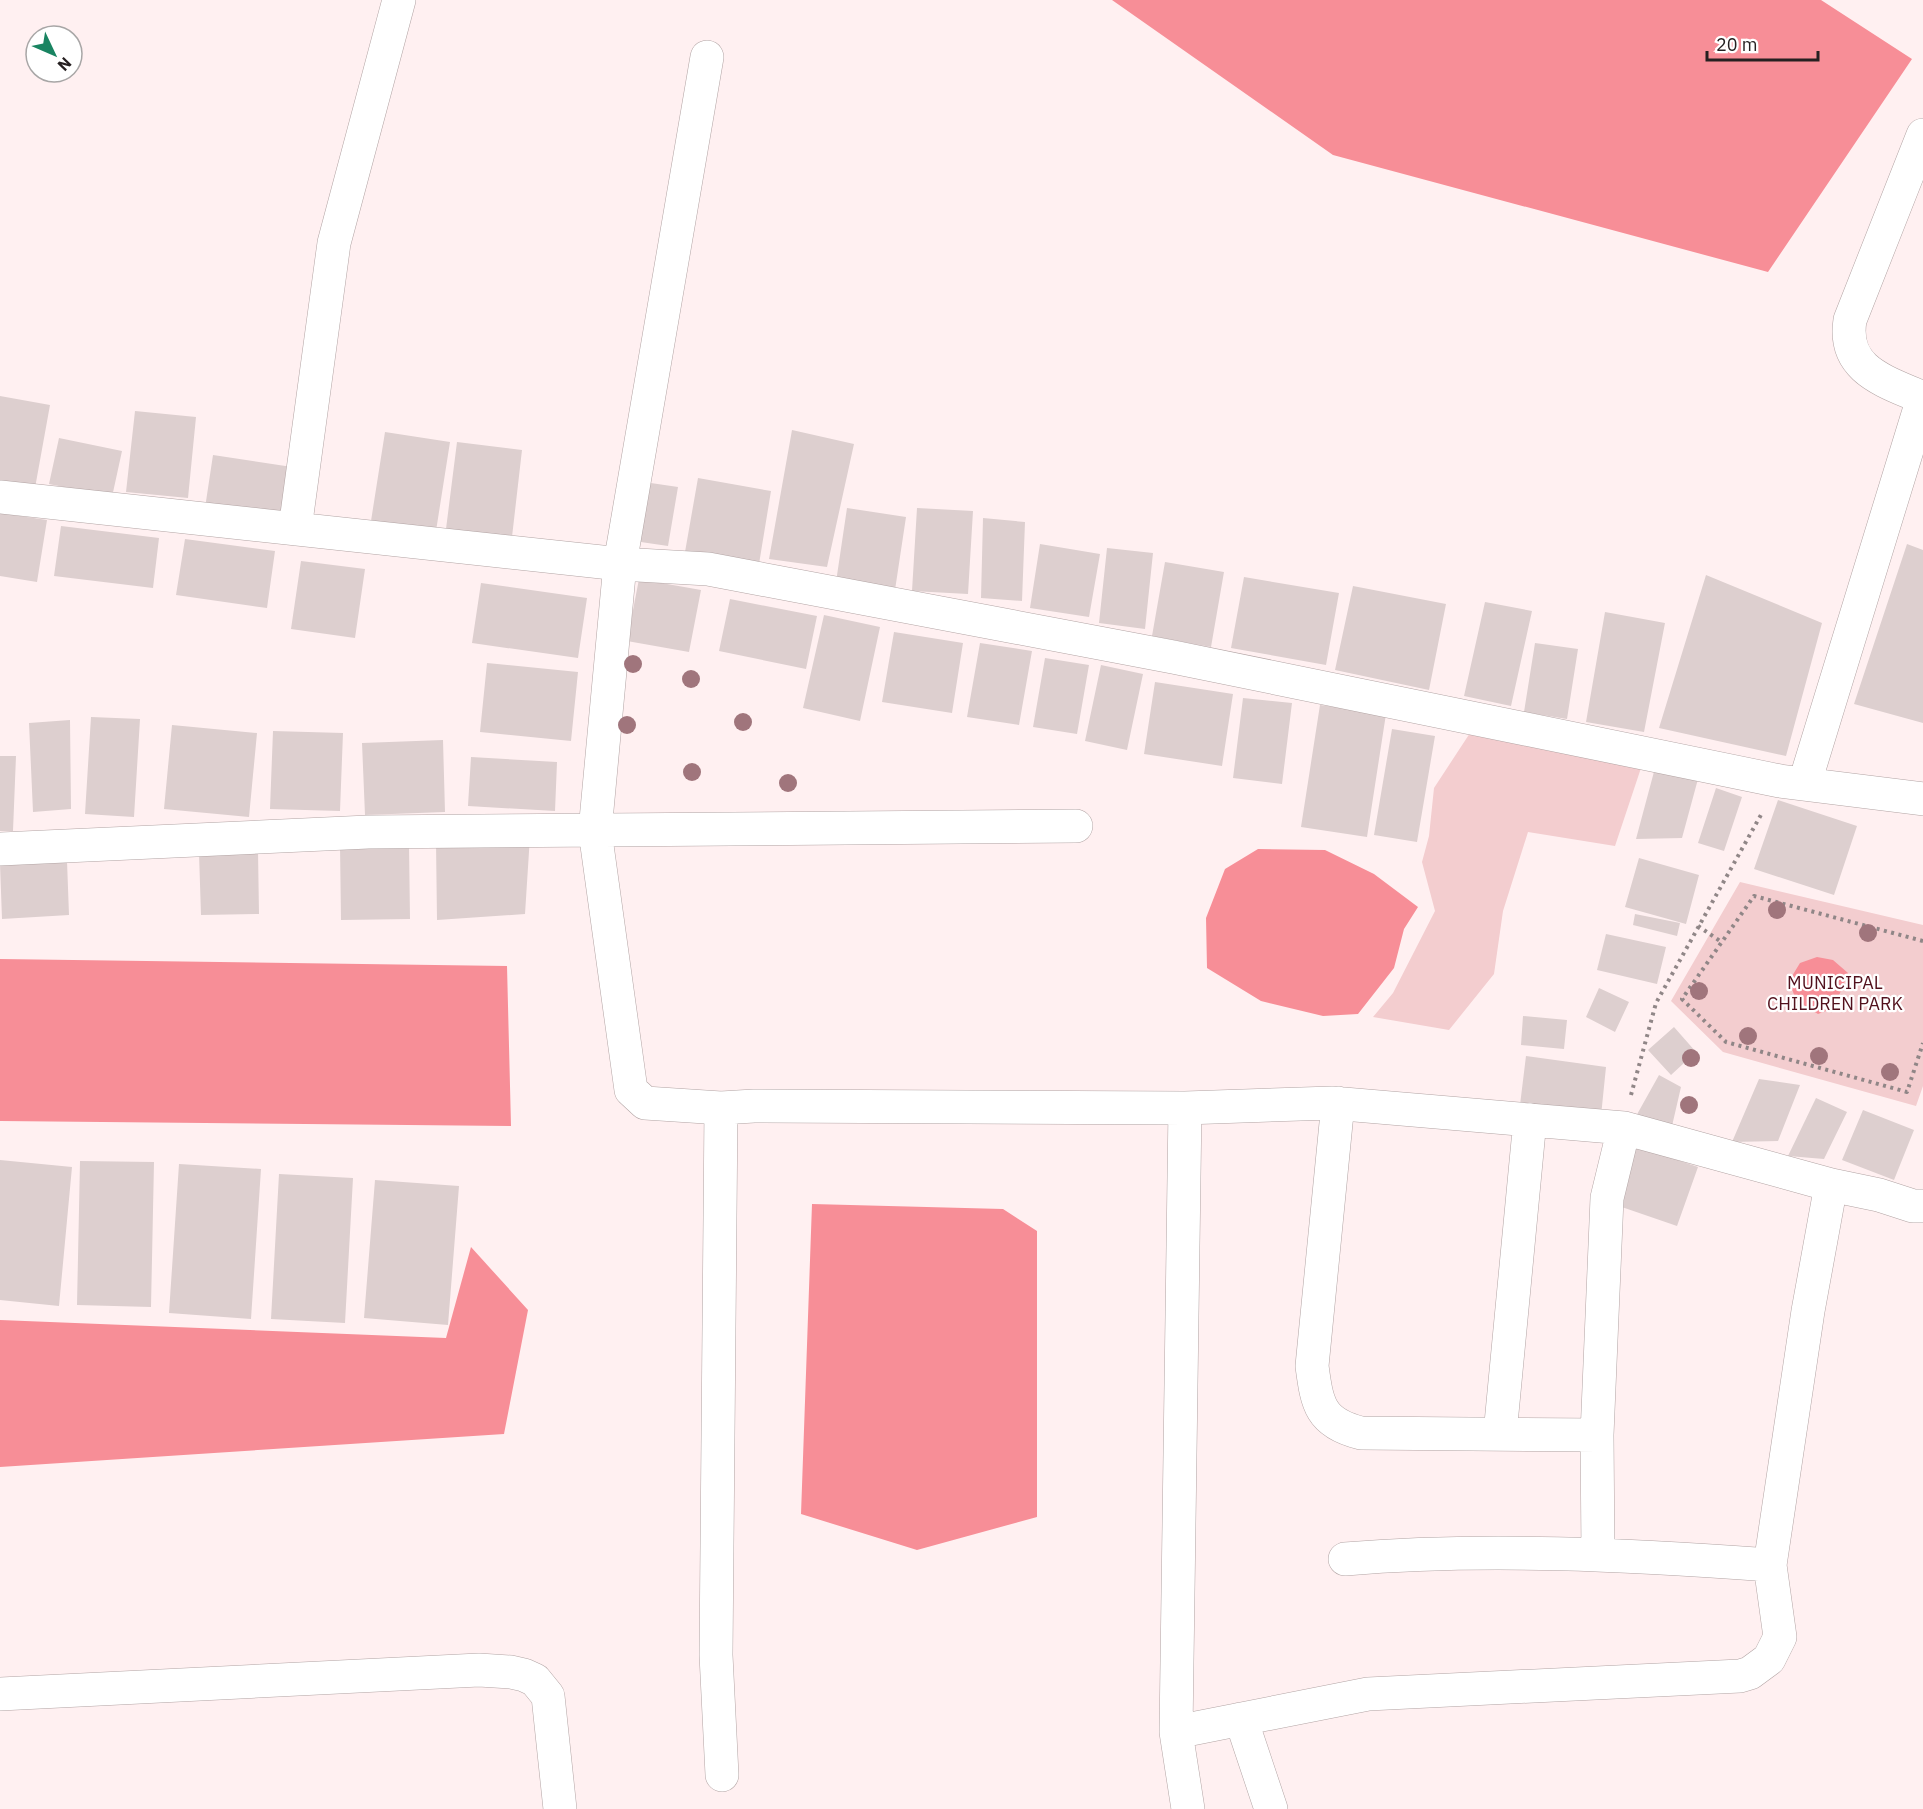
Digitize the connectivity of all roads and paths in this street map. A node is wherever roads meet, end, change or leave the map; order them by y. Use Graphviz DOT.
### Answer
graph roads {
  1 [pos="399,0"];
  2 [pos="707,57"];
  3 [pos="1923,135"];
  4 [pos="1923,398"];
  5 [pos="0,497"];
  6 [pos="295,529"];
  7 [pos="620,564"];
  8 [pos="1792,781"];
  9 [pos="1923,799"];
  10 [pos="1076,826"];
  11 [pos="595,831"];
  12 [pos="0,849"];
  13 [pos="1698,926"];
  14 [pos="1720,941"];
  15 [pos="1923,941"];
  16 [pos="1923,1043"];
  17 [pos="1338,1103"];
  18 [pos="722,1108"];
  19 [pos="1185,1108"];
  20 [pos="1530,1120"];
  21 [pos="1624,1128"];
  22 [pos="1831,1185"];
  23 [pos="1923,1206"];
  24 [pos="1500,1434"];
  25 [pos="1597,1435"];
  26 [pos="1598,1553"];
  27 [pos="1345,1558"];
  28 [pos="1770,1565"];
  29 [pos="0,1694"];
  30 [pos="1241,1719"];
  31 [pos="1176,1731"];
  32 [pos="722,1775"];
  33 [pos="560,1809"];
  34 [pos="1188,1809"];
  35 [pos="1271,1809"];
  1 -- 6 [label="street"];
  2 -- 7 [label="street"];
  3 -- 4 [label="street"];
  4 -- 8 [label="street"];
  5 -- 6 [label="street"];
  6 -- 7 [label="street"];
  7 -- 8 [label="street"];
  7 -- 11 [label="street"];
  8 -- 9 [label="street"];
  8 -- 13 [label="path"];
  10 -- 11 [label="street"];
  11 -- 12 [label="street"];
  11 -- 18 [label="street"];
  13 -- 14 [label="path"];
  13 -- 21 [label="path"];
  14 -- 15 [label="path"];
  14 -- 16 [label="path"];
  17 -- 19 [label="street"];
  17 -- 20 [label="street"];
  17 -- 24 [label="street"];
  18 -- 19 [label="street"];
  18 -- 32 [label="street"];
  19 -- 31 [label="street"];
  20 -- 21 [label="street"];
  20 -- 24 [label="street"];
  21 -- 22 [label="street"];
  21 -- 25 [label="street"];
  22 -- 23 [label="street"];
  22 -- 28 [label="street"];
  24 -- 25 [label="street"];
  25 -- 26 [label="street"];
  26 -- 27 [label="street"];
  26 -- 28 [label="street"];
  28 -- 30 [label="street"];
  29 -- 33 [label="street"];
  30 -- 31 [label="street"];
  30 -- 35 [label="street"];
  31 -- 34 [label="street"];
}
